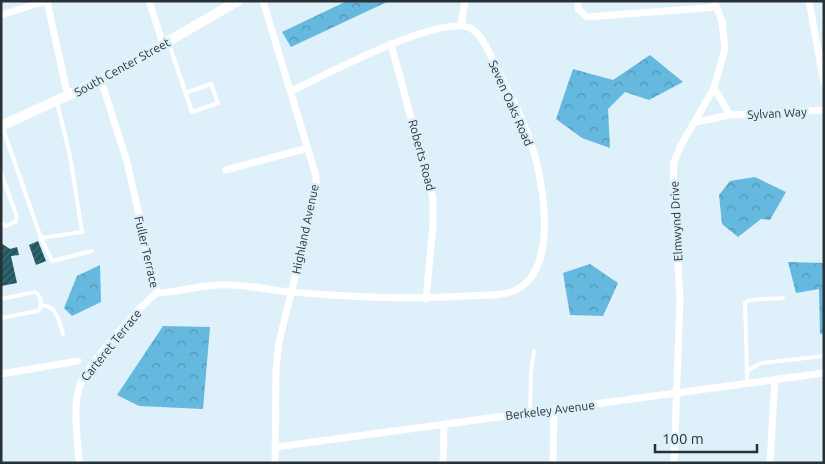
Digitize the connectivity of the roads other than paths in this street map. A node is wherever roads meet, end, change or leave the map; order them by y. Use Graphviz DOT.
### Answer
graph roads {
  1 [pos="46,1"];
  2 [pos="149,1"];
  3 [pos="238,1"];
  4 [pos="263,1"];
  5 [pos="465,1"];
  6 [pos="578,1"];
  7 [pos="809,1"];
  8 [pos="716,4"];
  9 [pos="1,15"];
  10 [pos="460,25"];
  11 [pos="165,43"];
  12 [pos="391,44"];
  13 [pos="100,80"];
  14 [pos="824,83"];
  15 [pos="714,88"];
  16 [pos="291,91"];
  17 [pos="185,93"];
  18 [pos="68,97"];
  19 [pos="57,102"];
  20 [pos="824,110"];
  21 [pos="730,115"];
  22 [pos="696,122"];
  23 [pos="1,126"];
  24 [pos="308,148"];
  25 [pos="226,170"];
  26 [pos="1,173"];
  27 [pos="1,223"];
  28 [pos="42,238"];
  29 [pos="92,251"];
  30 [pos="291,292"];
  31 [pos="156,293"];
  32 [pos="426,298"];
  33 [pos="784,298"];
  34 [pos="1,299"];
  35 [pos="41,305"];
  36 [pos="1,318"];
  37 [pos="63,334"];
  38 [pos="534,350"];
  39 [pos="824,356"];
  40 [pos="78,361"];
  41 [pos="746,371"];
  42 [pos="824,373"];
  43 [pos="1,374"];
  44 [pos="775,379"];
  45 [pos="747,384"];
  46 [pos="676,395"];
  47 [pos="554,409"];
  48 [pos="530,413"];
  49 [pos="444,424"];
  50 [pos="276,447"];
  51 [pos="79,463"];
  52 [pos="275,463"];
  53 [pos="442,463"];
  54 [pos="553,463"];
  55 [pos="674,463"];
  56 [pos="770,463"];
  1 -- 9 [label="street"];
  1 -- 18 [label="street"];
  2 -- 11 [label="street"];
  3 -- 11 [label="main road, South Center Street"];
  4 -- 16 [label="street, Highland Avenue"];
  5 -- 10 [label="street"];
  6 -- 8 [label="street"];
  7 -- 14 [label="street"];
  8 -- 15 [label="street, Elmwynd Drive"];
  10 -- 12 [label="street"];
  10 -- 32 [label="street, Seven Oaks Road"];
  11 -- 13 [label="main road, South Center Street"];
  11 -- 17 [label="lane"];
  12 -- 16 [label="street"];
  12 -- 32 [label="street, Roberts Road"];
  13 -- 18 [label="main road, South Center Street"];
  13 -- 31 [label="street, Fuller Terrace"];
  15 -- 21 [label="street, Sylvan Way"];
  15 -- 22 [label="street, Elmwynd Drive"];
  16 -- 24 [label="street, Highland Avenue"];
  17 -- 17 [label="lane"];
  18 -- 19 [label="main road, South Center Street"];
  19 -- 23 [label="main road, South Center Street"];
  19 -- 28 [label="lane"];
  20 -- 21 [label="street, Sylvan Way"];
  21 -- 22 [label="street, Sylvan Way"];
  22 -- 46 [label="street, Elmwynd Drive"];
  23 -- 28 [label="lane"];
  24 -- 25 [label="street"];
  24 -- 30 [label="street, Highland Avenue"];
  26 -- 27 [label="lane"];
  28 -- 29 [label="lane"];
  30 -- 31 [label="street, Fuller Terrace"];
  30 -- 32 [label="street, Seven Oaks Road"];
  30 -- 50 [label="street, Highland Avenue"];
  31 -- 51 [label="street, Carteret Terrace"];
  33 -- 41 [label="lane"];
  34 -- 35 [label="lane"];
  35 -- 36 [label="lane"];
  35 -- 37 [label="lane"];
  38 -- 48 [label="lane"];
  39 -- 41 [label="lane"];
  40 -- 43 [label="street"];
  41 -- 45 [label="lane"];
  42 -- 44 [label="street, Berkeley Avenue"];
  44 -- 45 [label="street, Berkeley Avenue"];
  44 -- 56 [label="street"];
  45 -- 46 [label="street, Berkeley Avenue"];
  46 -- 47 [label="street, Berkeley Avenue"];
  46 -- 55 [label="street, Elmwynd Drive"];
  47 -- 48 [label="street, Berkeley Avenue"];
  47 -- 54 [label="street"];
  48 -- 49 [label="street, Berkeley Avenue"];
  49 -- 50 [label="street, Berkeley Avenue"];
  49 -- 53 [label="street"];
  50 -- 52 [label="street, Highland Avenue"];
}
